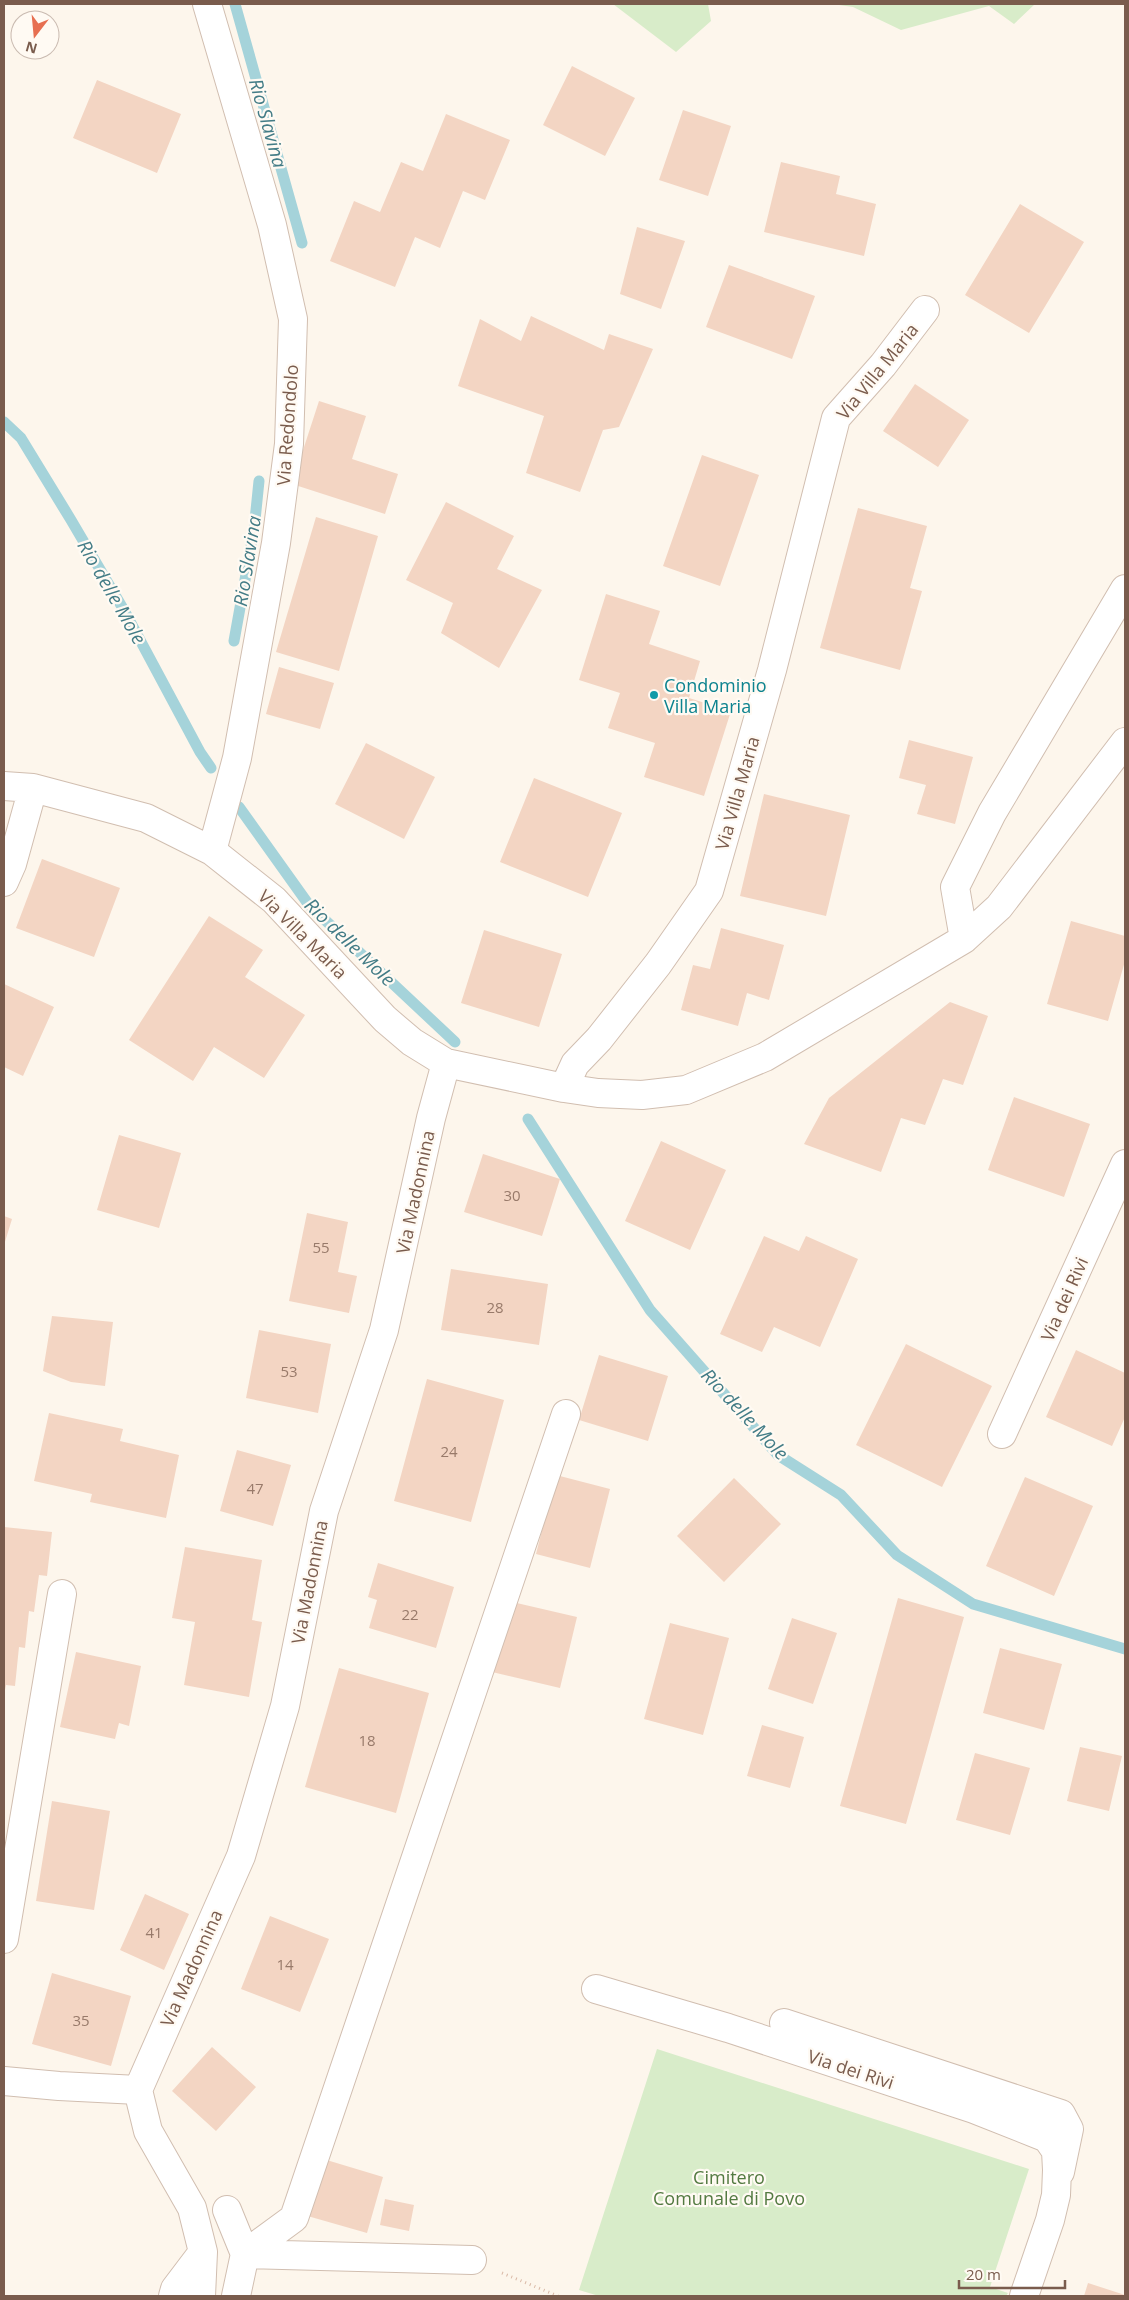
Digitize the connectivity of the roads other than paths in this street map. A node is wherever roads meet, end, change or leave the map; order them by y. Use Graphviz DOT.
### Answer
graph roads {
  1 [pos="207,4"];
  2 [pos="925,310"];
  3 [pos="1125,589"];
  4 [pos="1125,742"];
  5 [pos="4,786"];
  6 [pos="33,788"];
  7 [pos="212,851"];
  8 [pos="4,882"];
  9 [pos="964,939"];
  10 [pos="446,1063"];
  11 [pos="564,1088"];
  12 [pos="1125,1164"];
  13 [pos="566,1414"];
  14 [pos="1002,1434"];
  15 [pos="62,1594"];
  16 [pos="4,1939"];
  17 [pos="596,1989"];
  18 [pos="784,2022"];
  19 [pos="4,2081"];
  20 [pos="138,2090"];
  21 [pos="1053,2208"];
  22 [pos="227,2210"];
  23 [pos="204,2252"];
  24 [pos="245,2254"];
  25 [pos="472,2260"];
  26 [pos="173,2296"];
  27 [pos="201,2296"];
  28 [pos="236,2296"];
  29 [pos="1024,2296"];
  1 -- 7 [label="street, Via Redondolo"];
  2 -- 11 [label="street, Via Villa Maria"];
  3 -- 9 [label="street"];
  4 -- 9 [label="street, Via Villa Maria"];
  5 -- 6 [label="street, Via Villa Maria"];
  6 -- 7 [label="street, Via Villa Maria"];
  6 -- 8 [label="street"];
  7 -- 10 [label="street, Via Villa Maria"];
  9 -- 11 [label="street, Via Villa Maria"];
  10 -- 11 [label="street, Via Villa Maria"];
  10 -- 20 [label="street, Via Madonnina"];
  12 -- 14 [label="street, Via dei Rivi"];
  13 -- 24 [label="street"];
  15 -- 16 [label="street"];
  17 -- 21 [label="street, Via dei Rivi"];
  18 -- 21 [label="street, Via dei Rivi"];
  19 -- 20 [label="street"];
  20 -- 23 [label="street"];
  21 -- 29 [label="street, Via dei Rivi"];
  22 -- 24 [label="street"];
  23 -- 26 [label="street"];
  23 -- 27 [label="street"];
  24 -- 25 [label="street"];
  24 -- 28 [label="street"];
}
